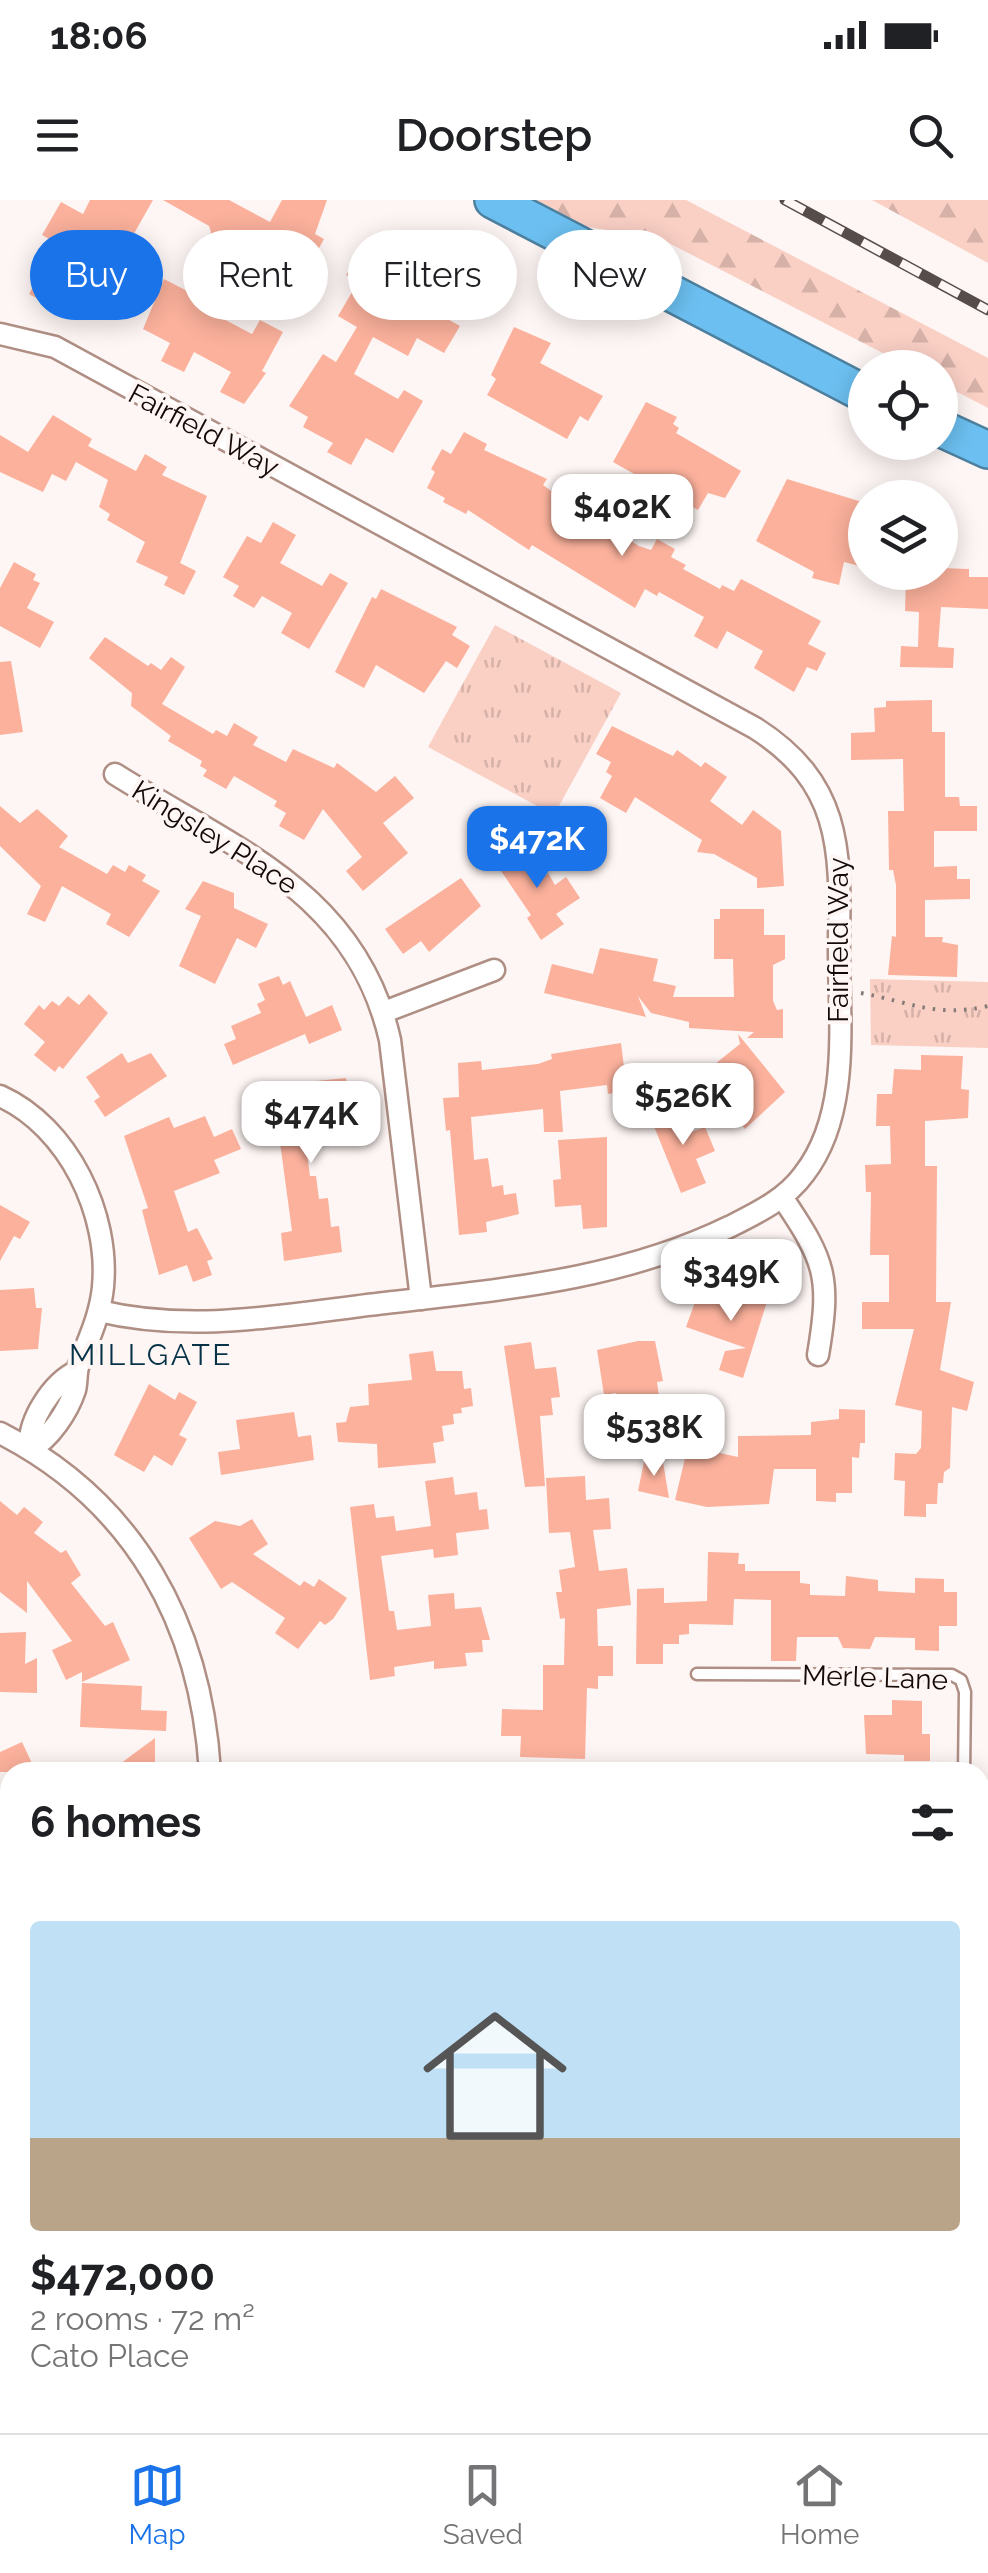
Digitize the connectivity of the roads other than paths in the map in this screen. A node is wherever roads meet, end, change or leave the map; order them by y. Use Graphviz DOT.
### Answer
graph roads {
  1 [pos="493,200"];
  2 [pos="0,334"];
  3 [pos="848,385"];
  4 [pos="958,436"];
  5 [pos="988,450"];
  6 [pos="115,774"];
  7 [pos="494,970"];
  8 [pos="384,1012"];
  9 [pos="0,1096"];
  10 [pos="782,1198"];
  11 [pos="421,1298"];
  12 [pos="100,1311"];
  13 [pos="818,1355"];
  14 [pos="0,1434"];
  15 [pos="30,1448"];
  16 [pos="697,1674"];
  17 [pos="209,1762"];
  18 [pos="964,1762"];
  1 -- 3 [label="highway"];
  2 -- 10 [label="street, Fairfield Way"];
  4 -- 5 [label="highway"];
  6 -- 8 [label="street, Kingsley Place"];
  7 -- 8 [label="street"];
  8 -- 11 [label="street, Kingsley Place"];
  9 -- 12 [label="street"];
  10 -- 11 [label="street, Fairfield Way"];
  10 -- 13 [label="street"];
  11 -- 12 [label="street, Fairfield Way"];
  12 -- 15 [label="street"];
  14 -- 15 [label="street"];
  15 -- 17 [label="street"];
  16 -- 18 [label="lane, Merle Lane"];
}
